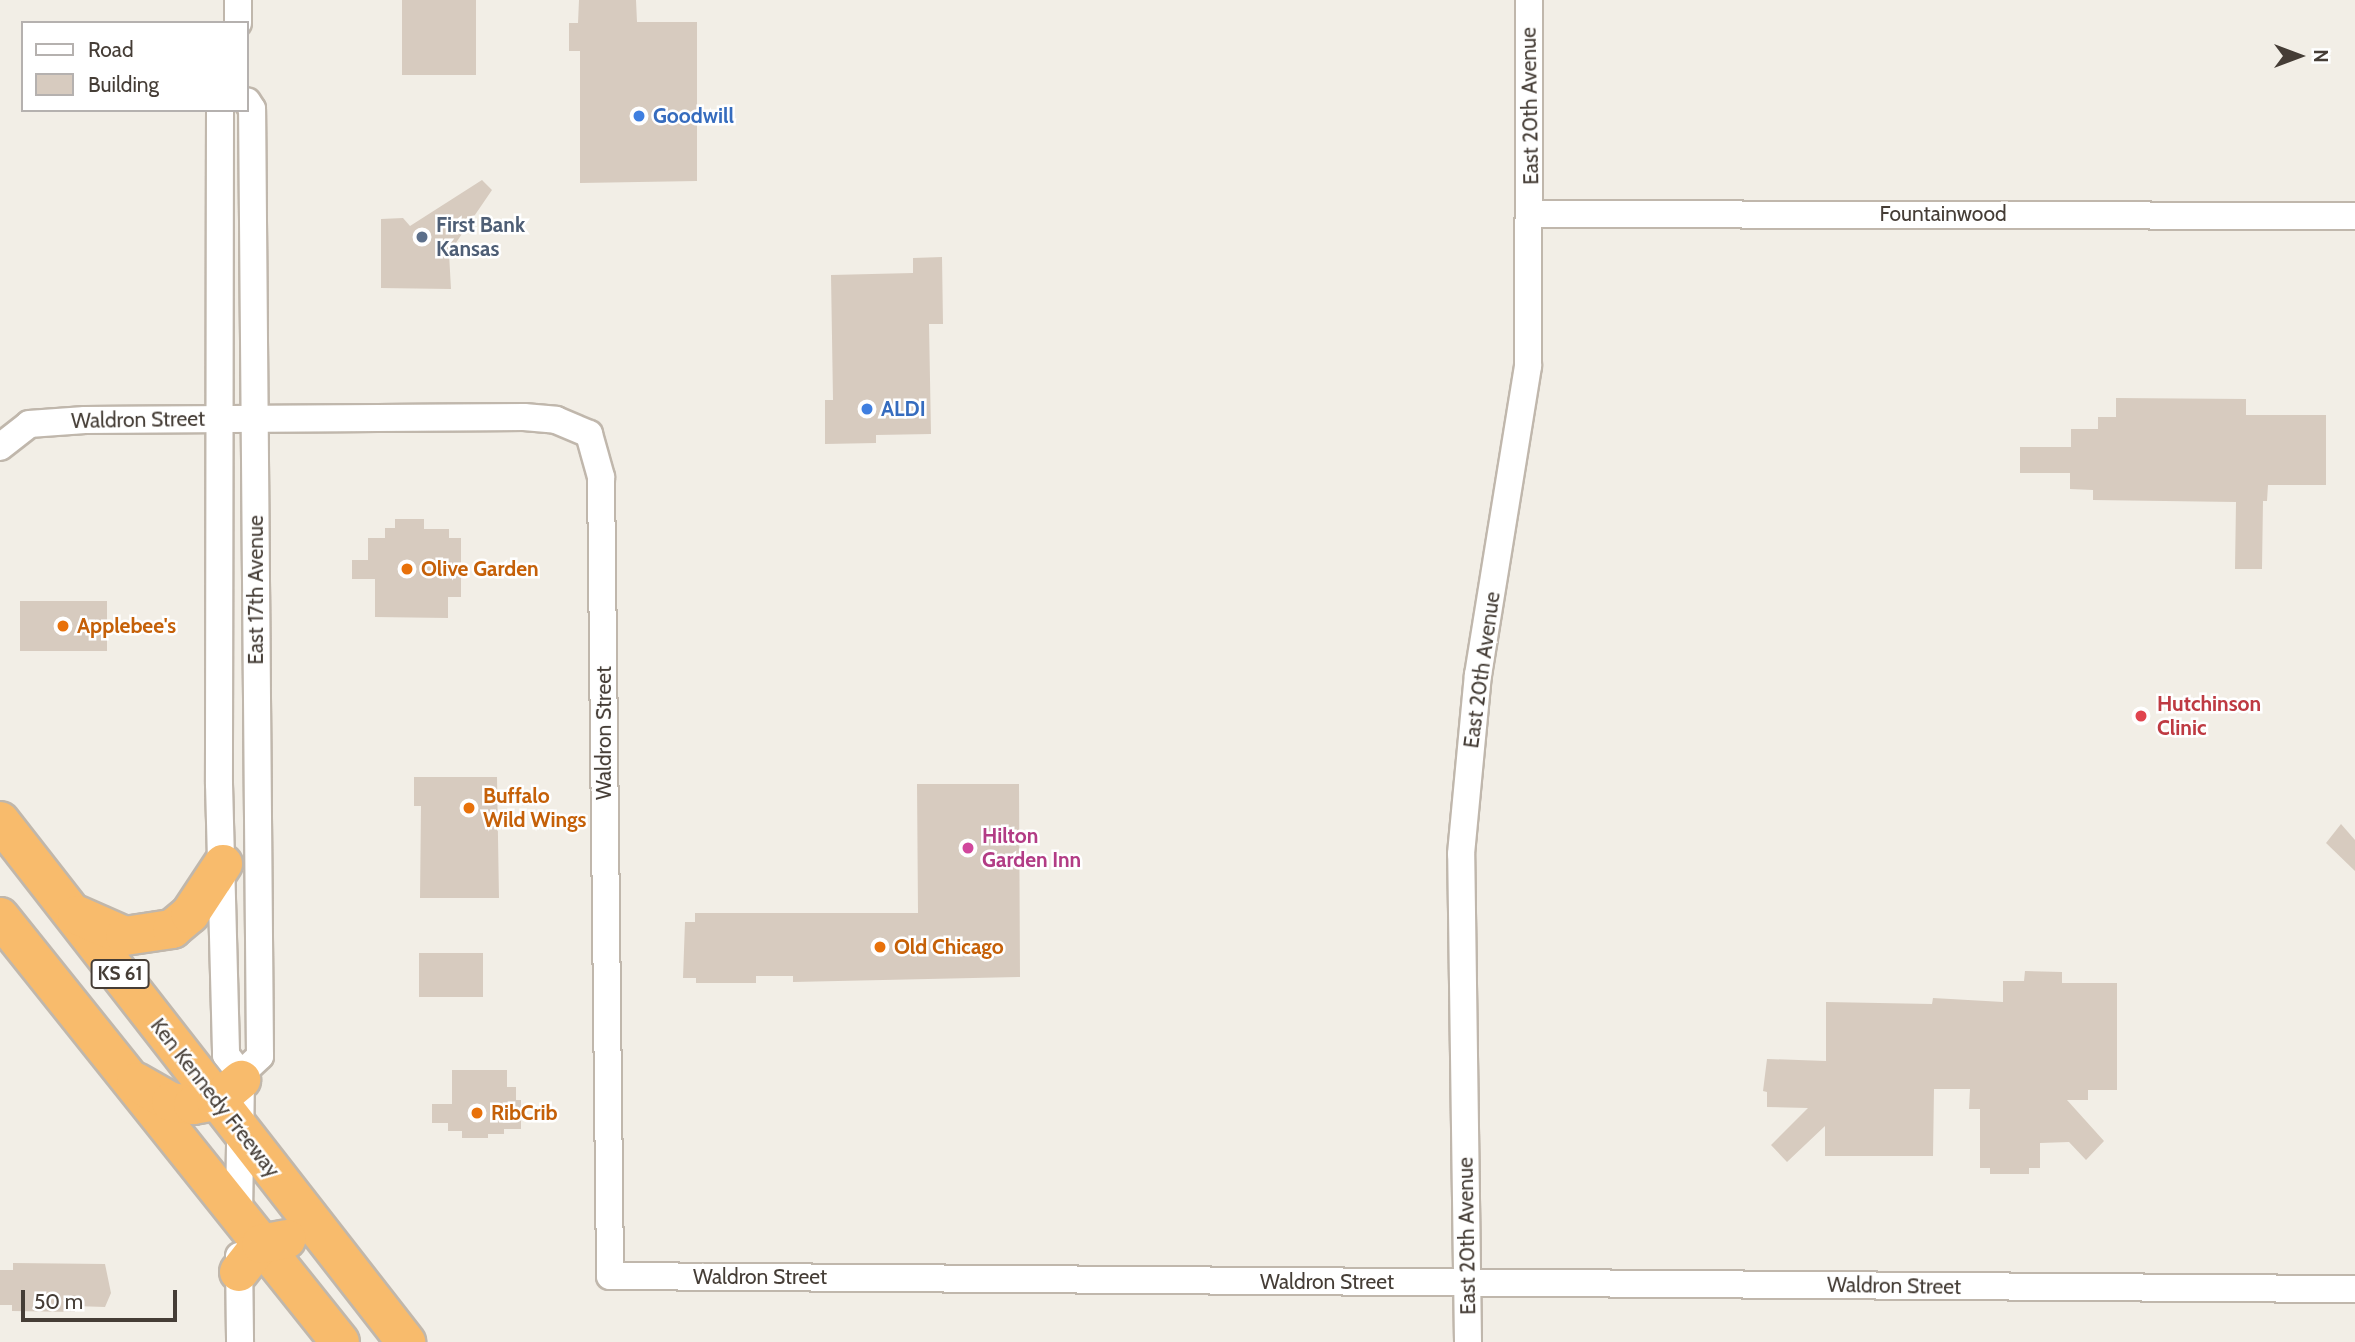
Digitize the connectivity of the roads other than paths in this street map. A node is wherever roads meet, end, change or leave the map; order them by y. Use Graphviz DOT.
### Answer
graph roads {
  1 [pos="237,0"];
  2 [pos="1529,0"];
  3 [pos="237,21"];
  4 [pos="248,103"];
  5 [pos="220,112"];
  6 [pos="1531,214"];
  7 [pos="2355,216"];
  8 [pos="220,419"];
  9 [pos="254,419"];
  10 [pos="0,447"];
  11 [pos="0,821"];
  12 [pos="223,864"];
  13 [pos="74,914"];
  14 [pos="0,917"];
  15 [pos="126,1074"];
  16 [pos="234,1096"];
  17 [pos="246,1244"];
  18 [pos="343,1262"];
  19 [pos="1468,1283"];
  20 [pos="2355,1289"];
  21 [pos="240,1342"];
  22 [pos="340,1342"];
  23 [pos="406,1342"];
  24 [pos="1468,1342"];
  1 -- 3 [label="street"];
  2 -- 6 [label="street, East 20th Avenue"];
  4 -- 9 [label="street, East 17th Avenue"];
  5 -- 8 [label="street, East 17th Avenue"];
  6 -- 7 [label="street, Fountainwood"];
  6 -- 19 [label="street, East 20th Avenue"];
  8 -- 9 [label="street, Waldron Street"];
  8 -- 10 [label="street, Waldron Street"];
  8 -- 12 [label="street, East 17th Avenue"];
  9 -- 16 [label="street, East 17th Avenue"];
  9 -- 19 [label="street, Waldron Street"];
  11 -- 13 [label="highway, Ken Kennedy Freeway / KS 61"];
  12 -- 13 [label="highway"];
  12 -- 16 [label="street, East 17th Avenue"];
  13 -- 16 [label="highway, Ken Kennedy Freeway / KS 61"];
  14 -- 15 [label="highway, KS 61"];
  15 -- 16 [label="highway"];
  15 -- 17 [label="highway, KS 61"];
  16 -- 17 [label="street, East 17th Avenue"];
  16 -- 18 [label="highway, Ken Kennedy Freeway / KS 61"];
  17 -- 18 [label="highway"];
  17 -- 21 [label="street, East 17th Avenue"];
  17 -- 22 [label="highway, KS 61"];
  18 -- 23 [label="highway, Ken Kennedy Freeway / KS 61"];
  19 -- 20 [label="street, Waldron Street"];
  19 -- 24 [label="street, East 20th Avenue"];
}
